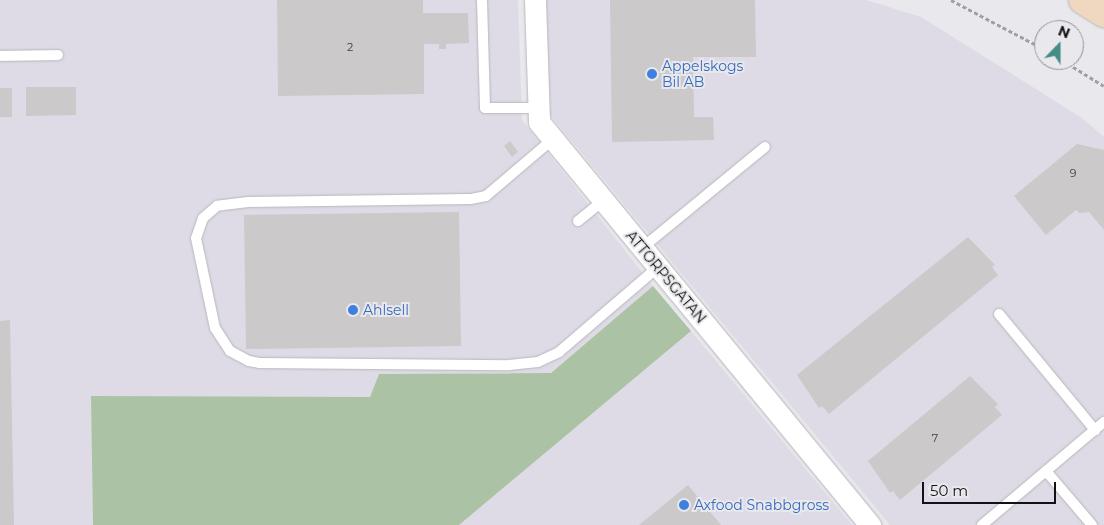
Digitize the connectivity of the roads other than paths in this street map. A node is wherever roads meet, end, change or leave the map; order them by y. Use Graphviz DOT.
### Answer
graph roads {
  1 [pos="482,0"];
  2 [pos="535,0"];
  3 [pos="1083,0"];
  4 [pos="1104,13"];
  5 [pos="0,56"];
  6 [pos="58,56"];
  7 [pos="537,108"];
  8 [pos="553,140"];
  9 [pos="765,148"];
  10 [pos="603,201"];
  11 [pos="578,221"];
  12 [pos="642,248"];
  13 [pos="658,267"];
  14 [pos="999,314"];
  15 [pos="1104,422"];
  16 [pos="1095,430"];
  17 [pos="1046,471"];
  18 [pos="870,525"];
  19 [pos="982,525"];
  20 [pos="1092,525"];
  1 -- 7 [label="lane"];
  2 -- 7 [label="street, ATTORPSGATAN"];
  3 -- 4 [label="main road"];
  5 -- 6 [label="lane"];
  7 -- 8 [label="street, ATTORPSGATAN"];
  8 -- 10 [label="street, ATTORPSGATAN"];
  8 -- 13 [label="lane"];
  9 -- 12 [label="lane"];
  10 -- 11 [label="lane"];
  10 -- 12 [label="street, ATTORPSGATAN"];
  12 -- 13 [label="street, ATTORPSGATAN"];
  13 -- 18 [label="street, ATTORPSGATAN"];
  14 -- 16 [label="lane"];
  15 -- 16 [label="lane"];
  16 -- 17 [label="lane"];
  17 -- 19 [label="lane"];
  17 -- 20 [label="lane"];
}
